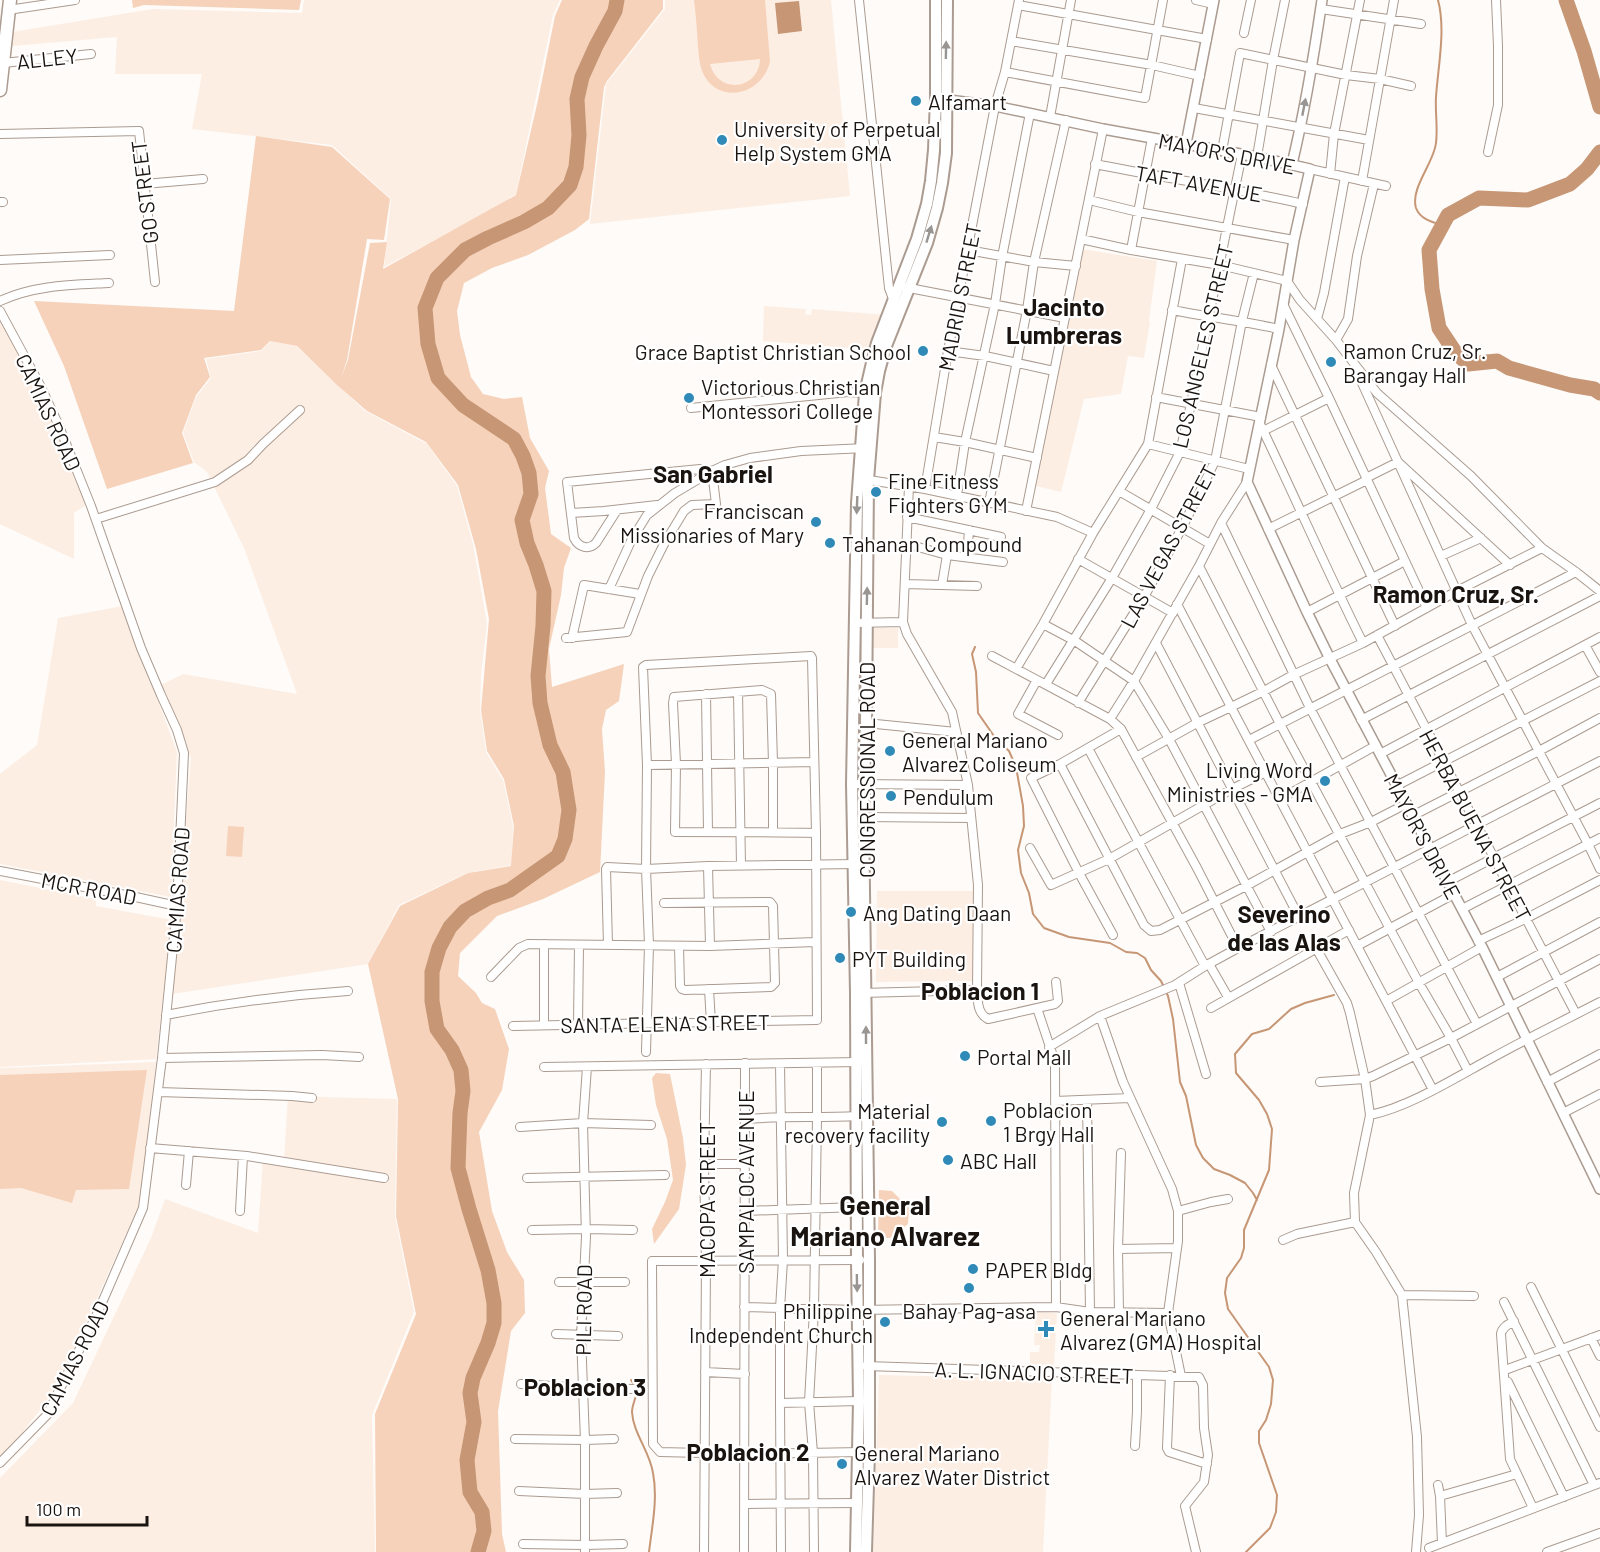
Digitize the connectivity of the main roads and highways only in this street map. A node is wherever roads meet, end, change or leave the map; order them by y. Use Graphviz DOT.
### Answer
graph roads {
  1 [pos="936,0"];
  2 [pos="947,0"];
  3 [pos="9,5"];
  4 [pos="0,90"];
  5 [pos="941,99"];
  6 [pos="904,286"];
  7 [pos="866,448"];
  8 [pos="863,479"];
  9 [pos="859,864"];
  10 [pos="861,1062"];
  11 [pos="862,1148"];
  12 [pos="863,1310"];
  13 [pos="863,1366"];
  14 [pos="864,1452"];
  15 [pos="856,1552"];
  16 [pos="866,1552"];
  1 -- 5 [label="main road, CONGRESSIONAL ROAD"];
  5 -- 2 [label="main road, CONGRESSIONAL ROAD, one-way"];
  3 -- 4 [label="highway"];
  5 -- 6 [label="main road, CONGRESSIONAL ROAD"];
  6 -- 7 [label="main road, CONGRESSIONAL ROAD"];
  6 -- 7 [label="main road, CONGRESSIONAL ROAD"];
  7 -- 8 [label="main road, CONGRESSIONAL ROAD"];
  9 -- 8 [label="main road, CONGRESSIONAL ROAD, one-way"];
  8 -- 9 [label="main road, CONGRESSIONAL ROAD, one-way"];
  9 -- 10 [label="main road, CONGRESSIONAL ROAD"];
  10 -- 11 [label="main road, CONGRESSIONAL ROAD"];
  10 -- 11 [label="main road, CONGRESSIONAL ROAD"];
  11 -- 12 [label="main road, CONGRESSIONAL ROAD, one-way"];
  11 -- 12 [label="main road, CONGRESSIONAL ROAD"];
  12 -- 13 [label="main road, CONGRESSIONAL ROAD"];
  13 -- 14 [label="main road, CONGRESSIONAL ROAD"];
  13 -- 14 [label="main road, CONGRESSIONAL ROAD"];
  14 -- 15 [label="main road, CONGRESSIONAL ROAD"];
  14 -- 16 [label="main road, CONGRESSIONAL ROAD"];
}
